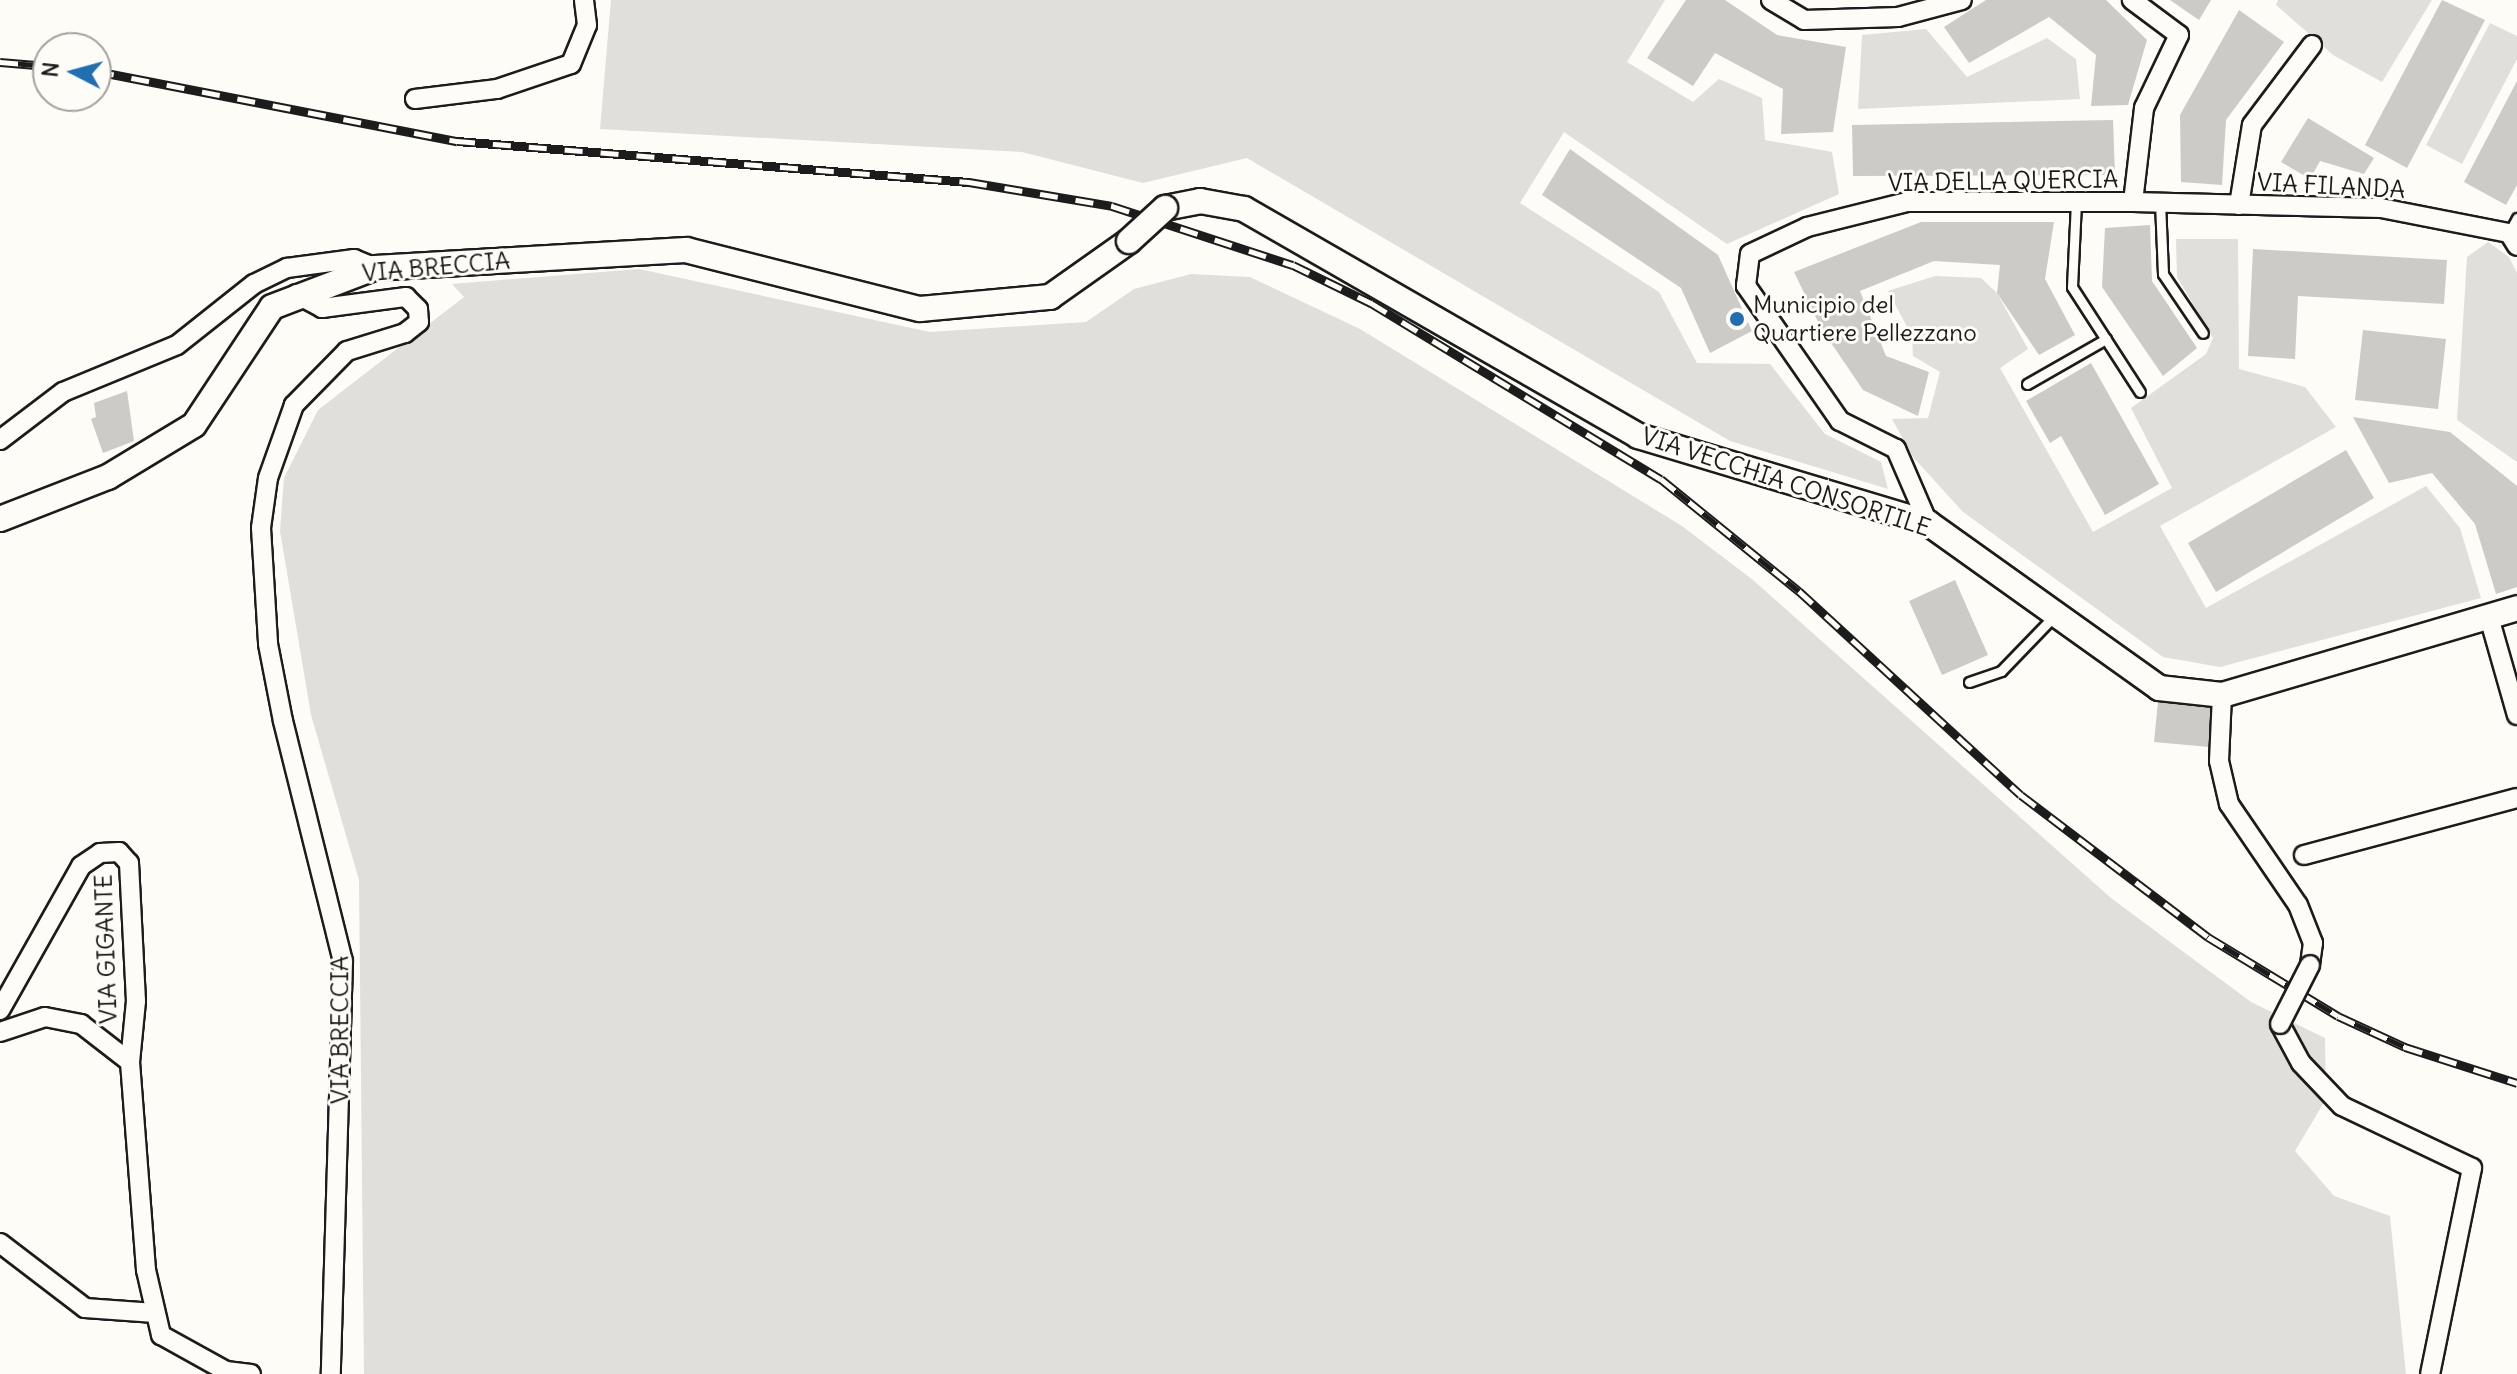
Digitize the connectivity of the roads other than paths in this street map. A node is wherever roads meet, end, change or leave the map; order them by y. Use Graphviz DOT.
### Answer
graph roads {
  1 [pos="584,0"];
  2 [pos="1771,0"];
  3 [pos="1962,0"];
  4 [pos="2132,0"];
  5 [pos="2312,45"];
  6 [pos="415,99"];
  7 [pos="2076,202"];
  8 [pos="2133,202"];
  9 [pos="2160,202"];
  10 [pos="2239,205"];
  11 [pos="1244,209"];
  12 [pos="2514,233"];
  13 [pos="376,268"];
  14 [pos="296,294"];
  15 [pos="2203,333"];
  16 [pos="2106,339"];
  17 [pos="2027,384"];
  18 [pos="2140,392"];
  19 [pos="0,440"];
  20 [pos="0,519"];
  21 [pos="1928,523"];
  22 [pos="2517,608"];
  23 [pos="2056,614"];
  24 [pos="2489,617"];
  25 [pos="1969,682"];
  26 [pos="2222,695"];
  27 [pos="2517,715"];
  28 [pos="2517,798"];
  29 [pos="2304,855"];
  30 [pos="0,1010"];
  31 [pos="0,1032"];
  32 [pos="130,1062"];
  33 [pos="0,1243"];
  34 [pos="155,1313"];
  35 [pos="251,1374"];
  36 [pos="331,1374"];
  37 [pos="2430,1374"];
  1 -- 6 [label="street"];
  2 -- 3 [label="street"];
  4 -- 8 [label="street, VIA DELLA QUERCIA"];
  5 -- 10 [label="street"];
  7 -- 8 [label="street, VIA DELLA QUERCIA"];
  7 -- 16 [label="lane"];
  7 -- 21 [label="street, VIA DELLA QUERCIA"];
  8 -- 9 [label="street, VIA FILANDA"];
  9 -- 10 [label="street, VIA FILANDA"];
  9 -- 15 [label="lane"];
  10 -- 12 [label="street, VIA FILANDA"];
  11 -- 13 [label="street, VIA BRECCIA, bridge"];
  11 -- 21 [label="street, VIA VECCHIA CONSORTILE"];
  13 -- 14 [label="street, VIA BRECCIA"];
  13 -- 19 [label="street"];
  14 -- 20 [label="street"];
  14 -- 36 [label="street, VIA BRECCIA"];
  16 -- 17 [label="lane"];
  16 -- 18 [label="lane"];
  21 -- 23 [label="street, VIA VECCHIA CONSORTILE"];
  22 -- 24 [label="street, VIA VECCHIA CONSORTILE"];
  23 -- 25 [label="lane"];
  23 -- 26 [label="street, VIA VECCHIA CONSORTILE"];
  24 -- 26 [label="street, VIA VECCHIA CONSORTILE"];
  24 -- 27 [label="street"];
  26 -- 37 [label="street, bridge"];
  28 -- 29 [label="street"];
  30 -- 32 [label="street, VIA GIGANTE"];
  31 -- 32 [label="street, VIA GIGANTE"];
  32 -- 34 [label="street, VIA GIGANTE"];
  33 -- 34 [label="street"];
  34 -- 35 [label="street, VIA GIGANTE"];
}
